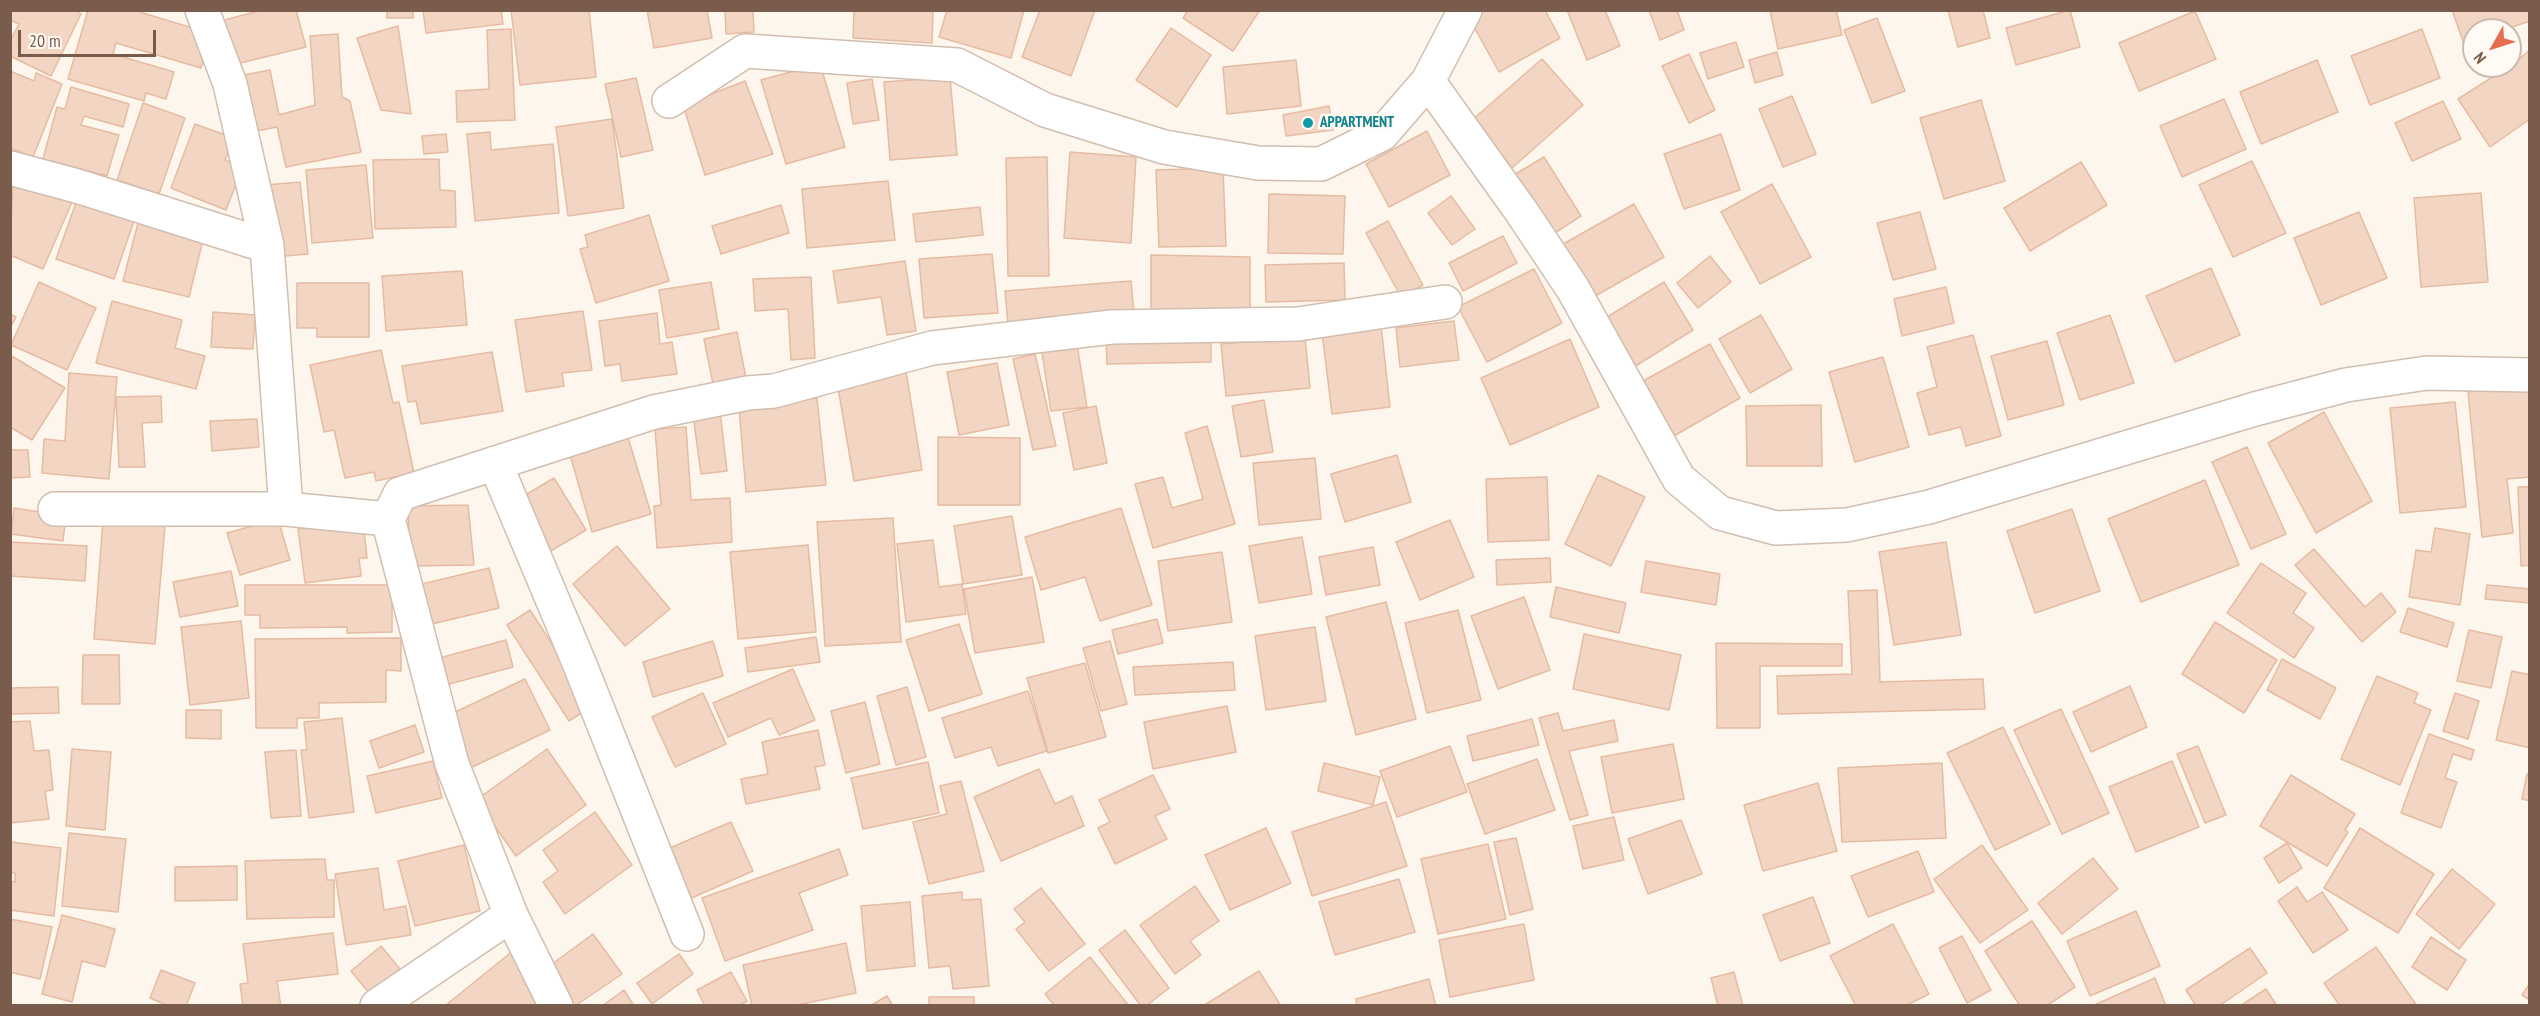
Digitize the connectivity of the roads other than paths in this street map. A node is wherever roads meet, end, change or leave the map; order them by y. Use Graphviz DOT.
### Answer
graph roads {
  1 [pos="202,10"];
  2 [pos="1465,10"];
  3 [pos="1428,81"];
  4 [pos="669,101"];
  5 [pos="10,168"];
  6 [pos="267,246"];
  7 [pos="1445,302"];
  8 [pos="2529,375"];
  9 [pos="495,463"];
  10 [pos="55,509"];
  11 [pos="286,509"];
  12 [pos="388,519"];
  13 [pos="511,915"];
  14 [pos="687,934"];
  15 [pos="377,1005"];
  16 [pos="556,1005"];
  1 -- 6 [label="street"];
  2 -- 3 [label="street"];
  3 -- 4 [label="street"];
  3 -- 8 [label="street"];
  5 -- 6 [label="street"];
  6 -- 11 [label="street"];
  7 -- 9 [label="street"];
  9 -- 12 [label="street"];
  9 -- 14 [label="street"];
  10 -- 11 [label="street"];
  11 -- 12 [label="street"];
  12 -- 13 [label="street"];
  13 -- 15 [label="street"];
  13 -- 16 [label="street"];
}
